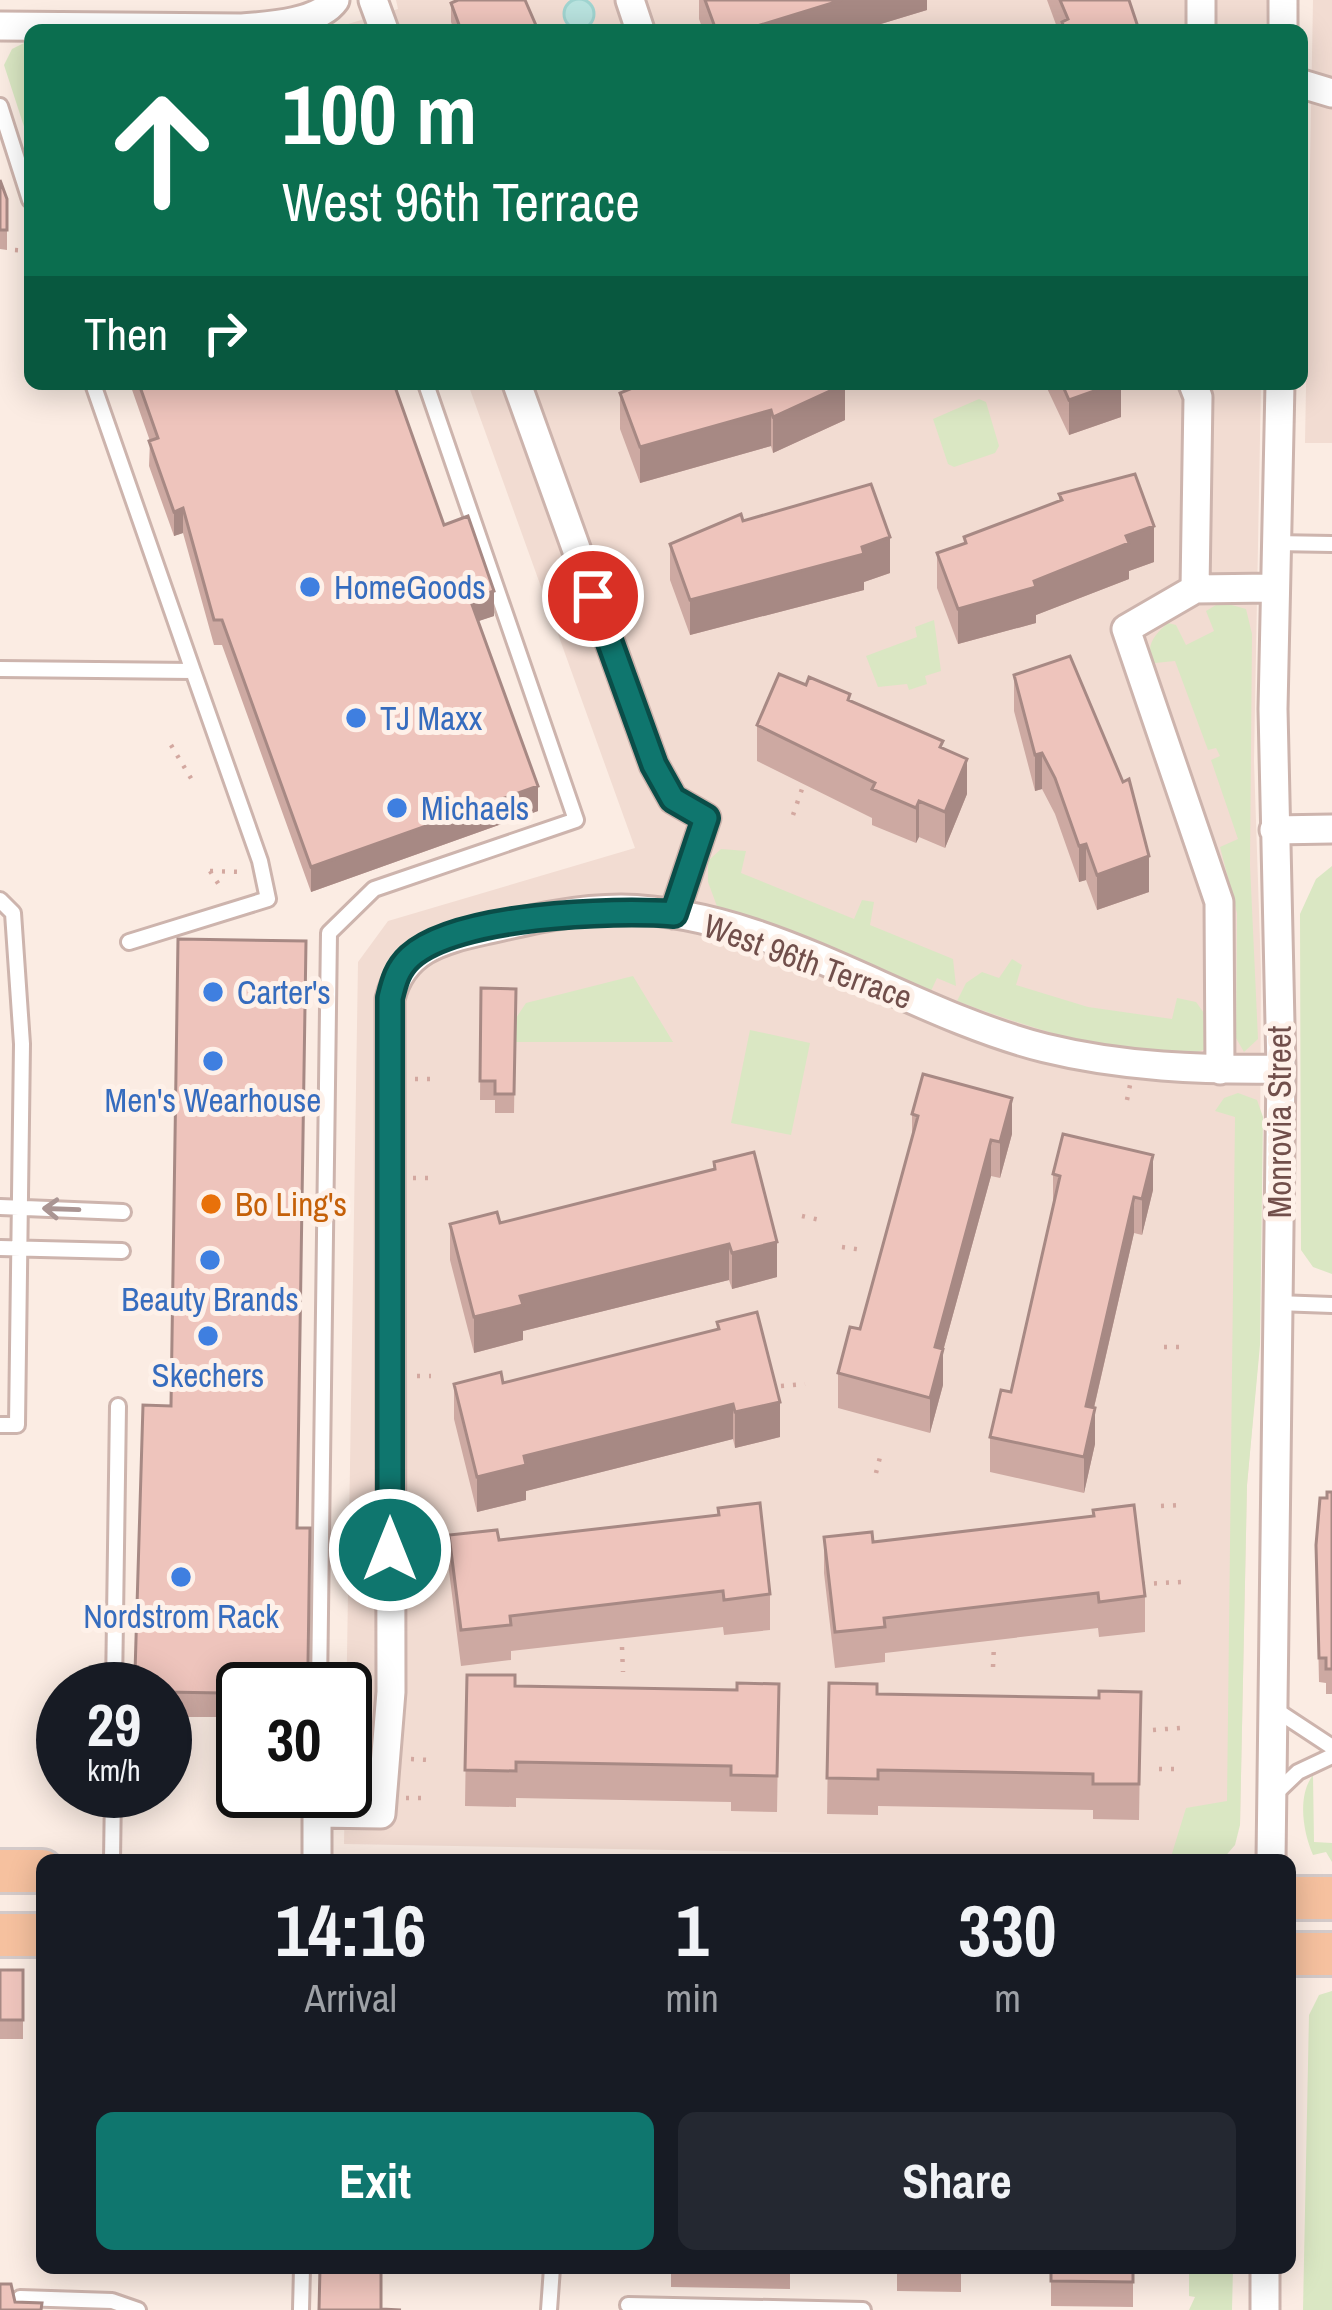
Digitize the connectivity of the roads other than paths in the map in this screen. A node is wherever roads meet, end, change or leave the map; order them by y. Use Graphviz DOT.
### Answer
graph roads {
  1 [pos="335,0"];
  2 [pos="281,24"];
  3 [pos="0,106"];
  4 [pos="24,181"];
  5 [pos="96,390"];
  6 [pos="428,390"];
  7 [pos="519,390"];
  8 [pos="1195,390"];
  9 [pos="1280,390"];
  10 [pos="1274,543"];
  11 [pos="1332,544"];
  12 [pos="1273,588"];
  13 [pos="1195,589"];
  14 [pos="0,669"];
  15 [pos="193,671"];
  16 [pos="1332,829"];
  17 [pos="1274,830"];
  18 [pos="0,900"];
  19 [pos="674,914"];
  20 [pos="129,942"];
  21 [pos="1281,1069"];
  22 [pos="1220,1070"];
  23 [pos="0,1208"];
  24 [pos="20,1208"];
  25 [pos="122,1211"];
  26 [pos="0,1248"];
  27 [pos="18,1248"];
  28 [pos="122,1251"];
  29 [pos="1277,1303"];
  30 [pos="1332,1305"];
  31 [pos="118,1406"];
  32 [pos="0,1425"];
  33 [pos="114,1662"];
  34 [pos="319,1662"];
  35 [pos="1273,1708"];
  36 [pos="1332,1752"];
  37 [pos="1272,1797"];
  38 [pos="372,1812"];
  39 [pos="113,1818"];
  40 [pos="318,1818"];
  41 [pos="112,1854"];
  42 [pos="317,1854"];
  43 [pos="1271,1854"];
  44 [pos="0,1870"];
  45 [pos="36,1871"];
  46 [pos="1296,1898"];
  47 [pos="1332,1898"];
  48 [pos="0,1935"];
  49 [pos="36,1935"];
  50 [pos="1296,1954"];
  51 [pos="1332,1954"];
  52 [pos="302,2274"];
  53 [pos="552,2274"];
  54 [pos="1265,2274"];
  55 [pos="20,2299"];
  56 [pos="628,2306"];
  57 [pos="139,2309"];
  58 [pos="301,2310"];
  59 [pos="549,2310"];
  60 [pos="863,2310"];
  61 [pos="1265,2310"];
  1 -- 2 [label="street"];
  3 -- 4 [label="lane"];
  5 -- 15 [label="lane"];
  6 -- 34 [label="lane"];
  7 -- 19 [label="street"];
  8 -- 13 [label="street"];
  9 -- 10 [label="street, Monrovia Street"];
  10 -- 11 [label="lane"];
  10 -- 12 [label="street, Monrovia Street"];
  12 -- 13 [label="street"];
  12 -- 17 [label="street, Monrovia Street"];
  13 -- 22 [label="street"];
  14 -- 15 [label="lane"];
  15 -- 20 [label="lane"];
  16 -- 17 [label="street"];
  17 -- 21 [label="street, Monrovia Street"];
  18 -- 24 [label="lane"];
  19 -- 22 [label="street, West 96th Terrace"];
  19 -- 38 [label="street, West 96th Terrace"];
  21 -- 22 [label="street, West 96th Terrace"];
  21 -- 29 [label="street, Monrovia Street"];
  23 -- 24 [label="lane"];
  25 -- 24 [label="lane, one-way"];
  24 -- 27 [label="lane"];
  26 -- 27 [label="lane"];
  27 -- 28 [label="lane"];
  27 -- 32 [label="lane"];
  29 -- 30 [label="lane"];
  29 -- 35 [label="street, Monrovia Street"];
  31 -- 33 [label="lane"];
  35 -- 36 [label="lane"];
  35 -- 37 [label="street, Monrovia Street"];
  36 -- 37 [label="lane"];
  37 -- 43 [label="street, Monrovia Street"];
  39 -- 41 [label="lane"];
  40 -- 42 [label="street"];
  44 -- 45 [label="main road"];
  46 -- 47 [label="main road"];
  48 -- 49 [label="main road"];
  50 -- 51 [label="main road"];
  52 -- 58 [label="lane"];
  53 -- 59 [label="lane"];
  54 -- 61 [label="street"];
  55 -- 57 [label="lane"];
  56 -- 60 [label="lane"];
}
